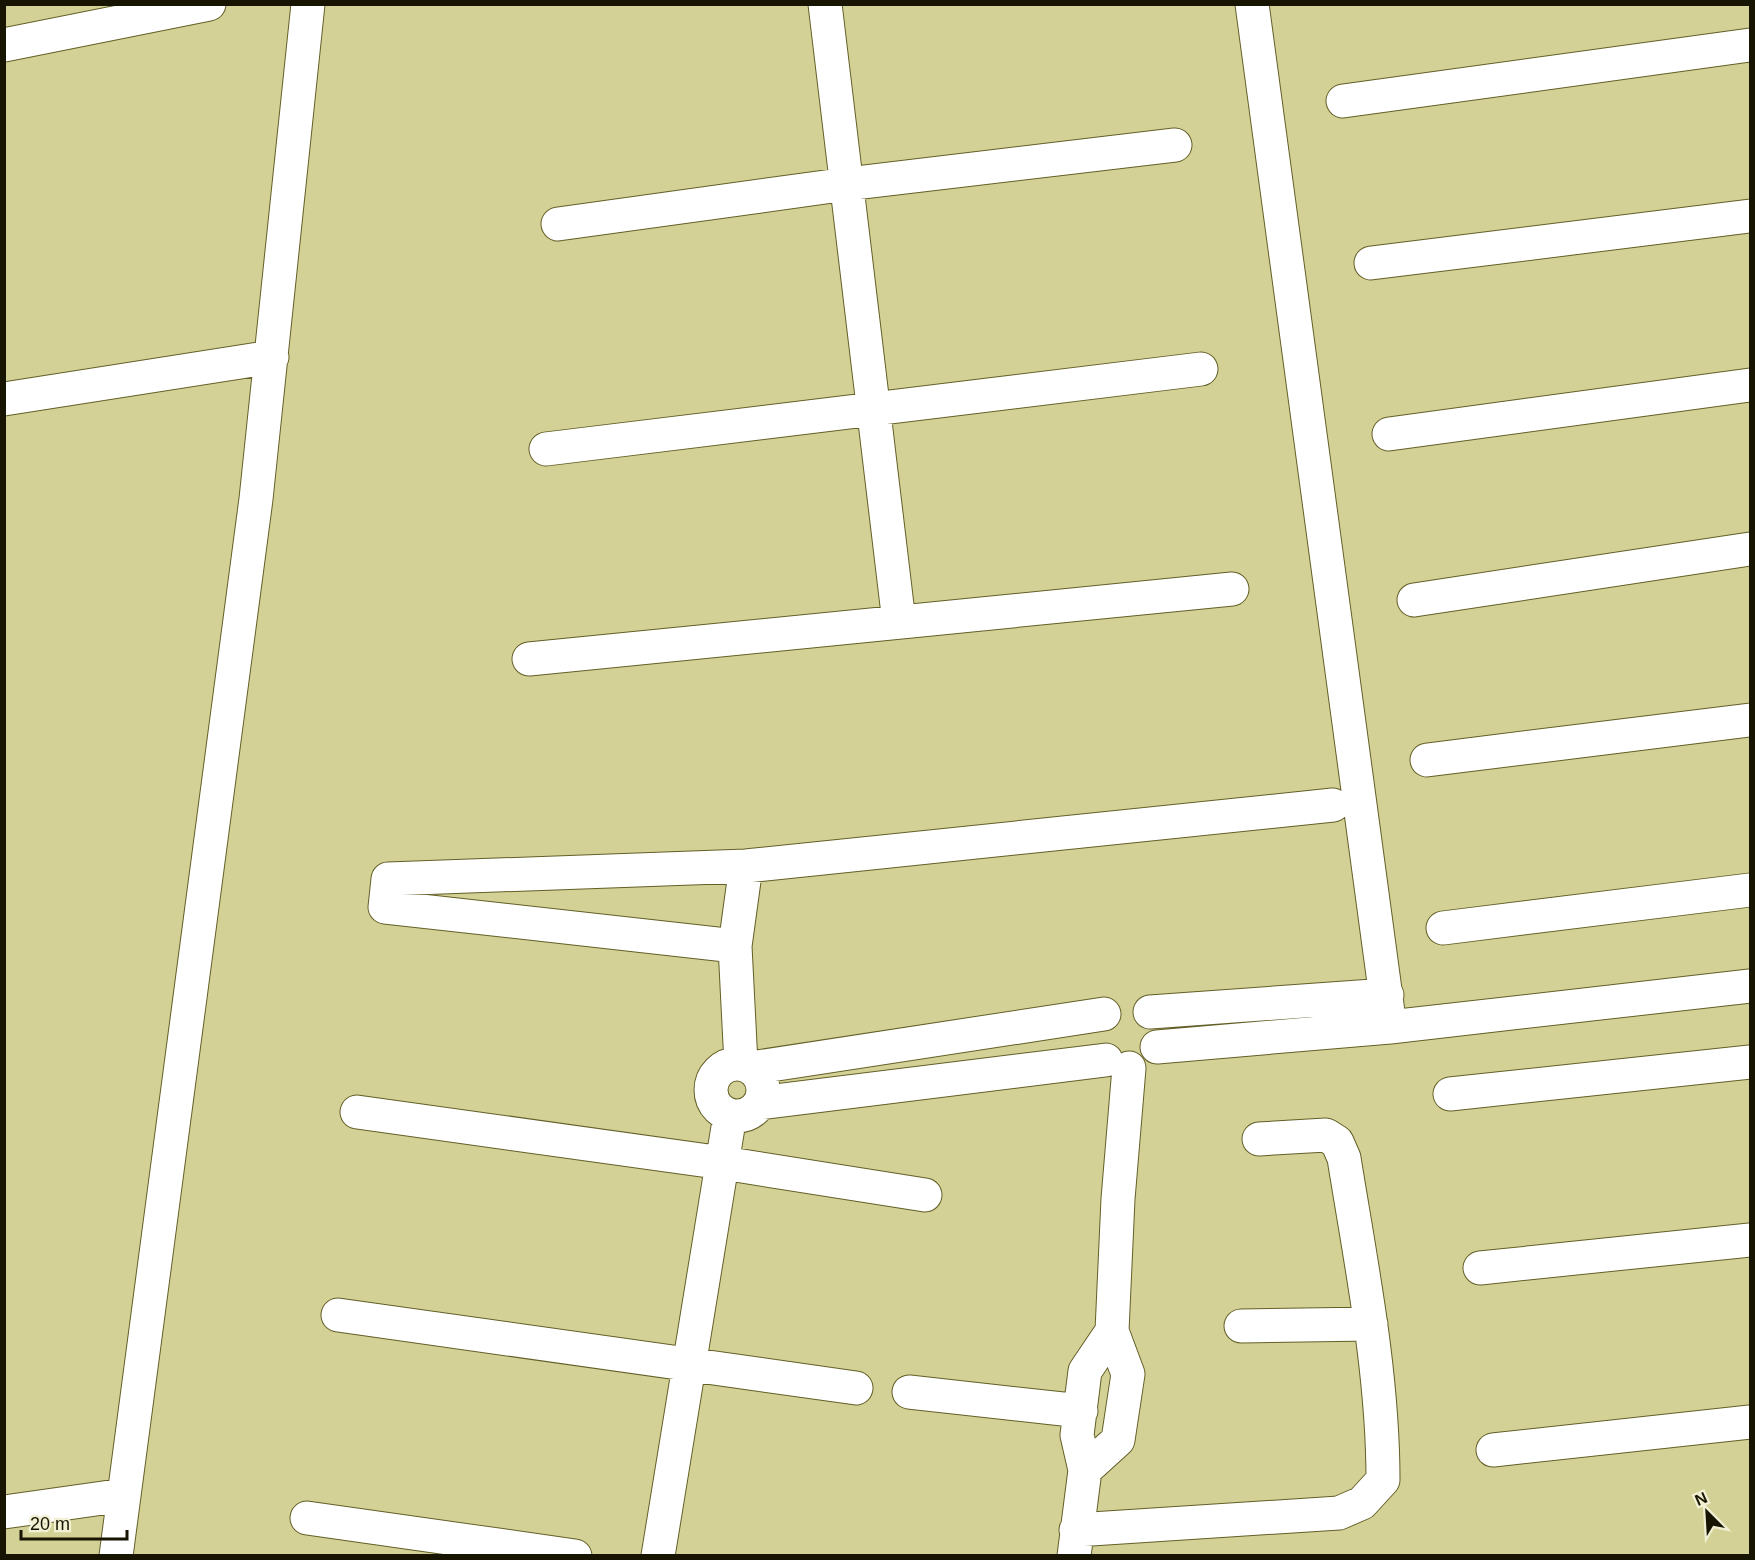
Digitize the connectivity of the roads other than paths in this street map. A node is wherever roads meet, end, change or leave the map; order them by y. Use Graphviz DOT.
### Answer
graph roads {
  1 [pos="209,4"];
  2 [pos="308,4"];
  3 [pos="825,4"];
  4 [pos="1252,4"];
  5 [pos="4,45"];
  6 [pos="1750,45"];
  7 [pos="1343,101"];
  8 [pos="1175,145"];
  9 [pos="847,184"];
  10 [pos="1750,216"];
  11 [pos="558,224"];
  12 [pos="1371,263"];
  13 [pos="272,357"];
  14 [pos="1201,369"];
  15 [pos="1750,385"];
  16 [pos="4,399"];
  17 [pos="874,410"];
  18 [pos="1389,434"];
  19 [pos="546,449"];
  20 [pos="1750,549"];
  21 [pos="1232,588"];
  22 [pos="1414,600"];
  23 [pos="899,622"];
  24 [pos="529,659"];
  25 [pos="1750,720"];
  26 [pos="1427,760"];
  27 [pos="1333,805"];
  28 [pos="746,866"];
  29 [pos="1750,890"];
  30 [pos="1443,928"];
  31 [pos="735,946"];
  32 [pos="1750,986"];
  33 [pos="1388,1011"];
  34 [pos="1149,1012"];
  35 [pos="1104,1014"];
  36 [pos="1157,1047"];
  37 [pos="1750,1062"];
  38 [pos="1117,1064"];
  39 [pos="746,1066"];
  40 [pos="1450,1094"];
  41 [pos="760,1102"];
  42 [pos="357,1112"];
  43 [pos="730,1115"];
  44 [pos="1259,1139"];
  45 [pos="723,1163"];
  46 [pos="925,1195"];
  47 [pos="1750,1240"];
  48 [pos="1480,1268"];
  49 [pos="338,1315"];
  50 [pos="1371,1324"];
  51 [pos="1241,1326"];
  52 [pos="1112,1331"];
  53 [pos="687,1363"];
  54 [pos="856,1388"];
  55 [pos="909,1392"];
  56 [pos="1081,1411"];
  57 [pos="1750,1422"];
  58 [pos="1493,1450"];
  59 [pos="1085,1470"];
  60 [pos="124,1495"];
  61 [pos="4,1512"];
  62 [pos="307,1518"];
  63 [pos="1075,1543"];
  64 [pos="116,1556"];
  65 [pos="575,1556"];
  66 [pos="658,1556"];
  1 -- 5 [label="street"];
  2 -- 13 [label="street"];
  3 -- 9 [label="street"];
  4 -- 33 [label="street"];
  6 -- 7 [label="street"];
  8 -- 9 [label="street"];
  9 -- 11 [label="street"];
  9 -- 17 [label="street"];
  10 -- 12 [label="street"];
  13 -- 16 [label="street"];
  13 -- 60 [label="street"];
  14 -- 17 [label="street"];
  15 -- 18 [label="street"];
  17 -- 19 [label="street"];
  17 -- 23 [label="street"];
  20 -- 22 [label="street"];
  21 -- 23 [label="street"];
  23 -- 24 [label="street"];
  25 -- 26 [label="street"];
  27 -- 28 [label="street"];
  28 -- 31 [label="street"];
  28 -- 31 [label="street"];
  29 -- 30 [label="street"];
  31 -- 39 [label="street"];
  32 -- 33 [label="street"];
  33 -- 34 [label="street"];
  33 -- 36 [label="street"];
  34 -- 35 [label="street"];
  34 -- 36 [label="street"];
  35 -- 38 [label="street"];
  35 -- 39 [label="street"];
  36 -- 38 [label="street"];
  37 -- 40 [label="street"];
  38 -- 41 [label="street"];
  38 -- 52 [label="street"];
  39 -- 41 [label="street"];
  39 -- 43 [label="street"];
  41 -- 43 [label="street"];
  42 -- 45 [label="street"];
  43 -- 45 [label="street"];
  44 -- 50 [label="street"];
  45 -- 46 [label="street"];
  45 -- 53 [label="street"];
  47 -- 48 [label="street"];
  49 -- 53 [label="street"];
  50 -- 51 [label="street"];
  50 -- 63 [label="street"];
  52 -- 56 [label="street"];
  52 -- 59 [label="street"];
  53 -- 54 [label="street"];
  53 -- 66 [label="street"];
  55 -- 56 [label="street"];
  56 -- 59 [label="street"];
  57 -- 58 [label="street"];
  59 -- 63 [label="street"];
  60 -- 61 [label="street"];
  60 -- 64 [label="street"];
  62 -- 65 [label="street"];
}
